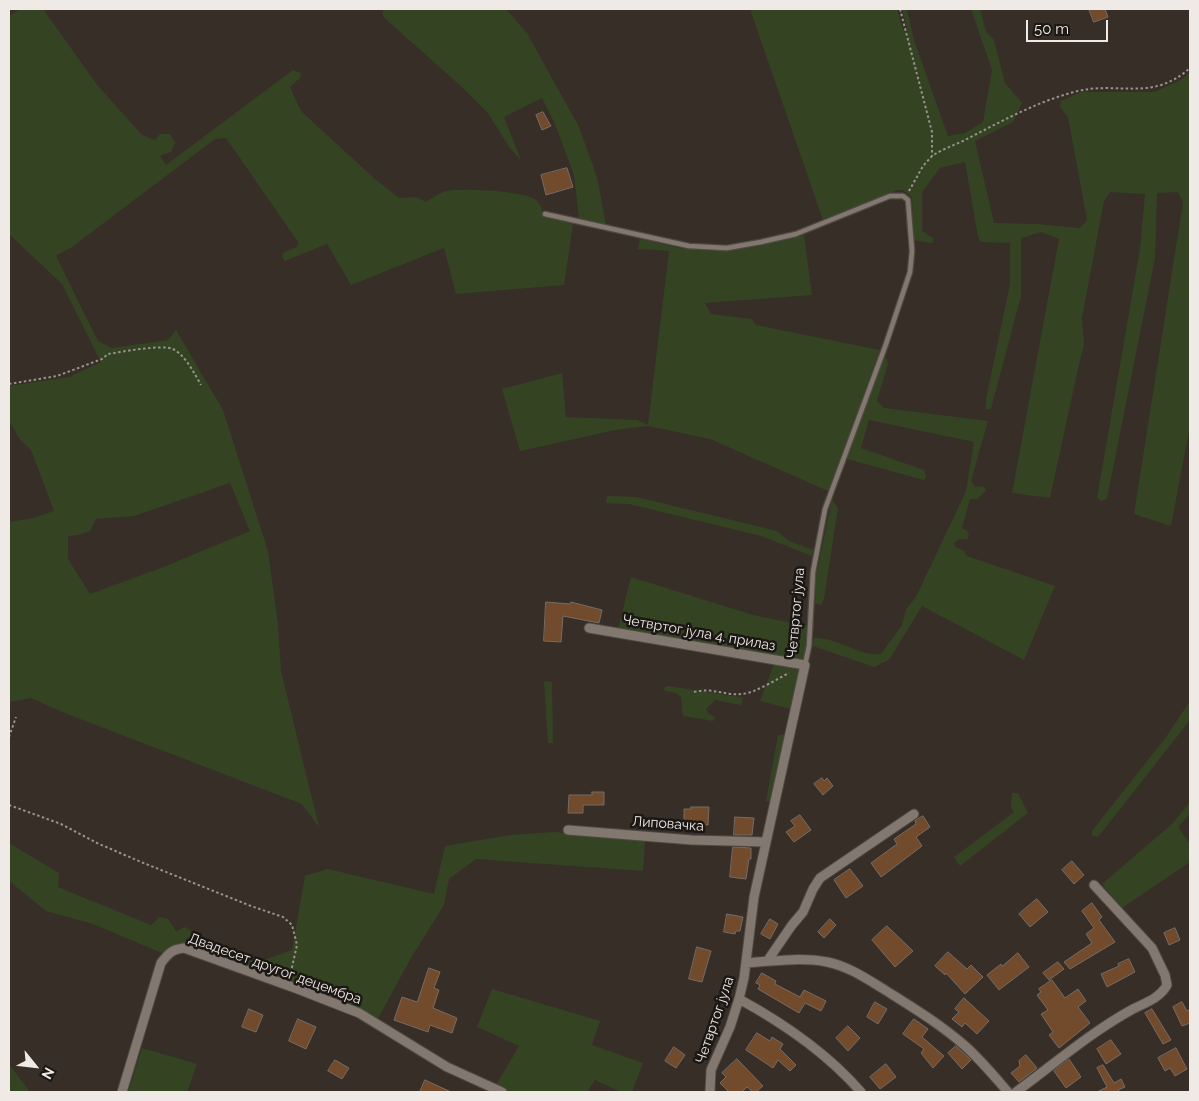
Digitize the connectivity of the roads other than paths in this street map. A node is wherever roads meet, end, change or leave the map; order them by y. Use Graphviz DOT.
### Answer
graph roads {
  1 [pos="545,214"];
  2 [pos="589,628"];
  3 [pos="805,665"];
  4 [pos="914,814"];
  5 [pos="568,830"];
  6 [pos="766,842"];
  7 [pos="1094,885"];
  8 [pos="768,960"];
  9 [pos="746,963"];
  10 [pos="740,999"];
  11 [pos="122,1092"];
  12 [pos="502,1092"];
  13 [pos="710,1092"];
  14 [pos="861,1092"];
  15 [pos="1008,1092"];
  16 [pos="1016,1092"];
  1 -- 3 [label="lane, Четвртог јула"];
  2 -- 3 [label="street, Четвртог јула 4. прилаз"];
  3 -- 6 [label="street, Четвртог јула"];
  4 -- 8 [label="street"];
  5 -- 6 [label="street, Липовачка"];
  6 -- 9 [label="street, Четвртог јула"];
  7 -- 16 [label="street"];
  8 -- 9 [label="street"];
  8 -- 15 [label="street"];
  9 -- 10 [label="street, Четвртог јула"];
  10 -- 13 [label="street, Четвртог јула"];
  10 -- 14 [label="street"];
  11 -- 12 [label="street, Двадесет другог децембра"];
}
